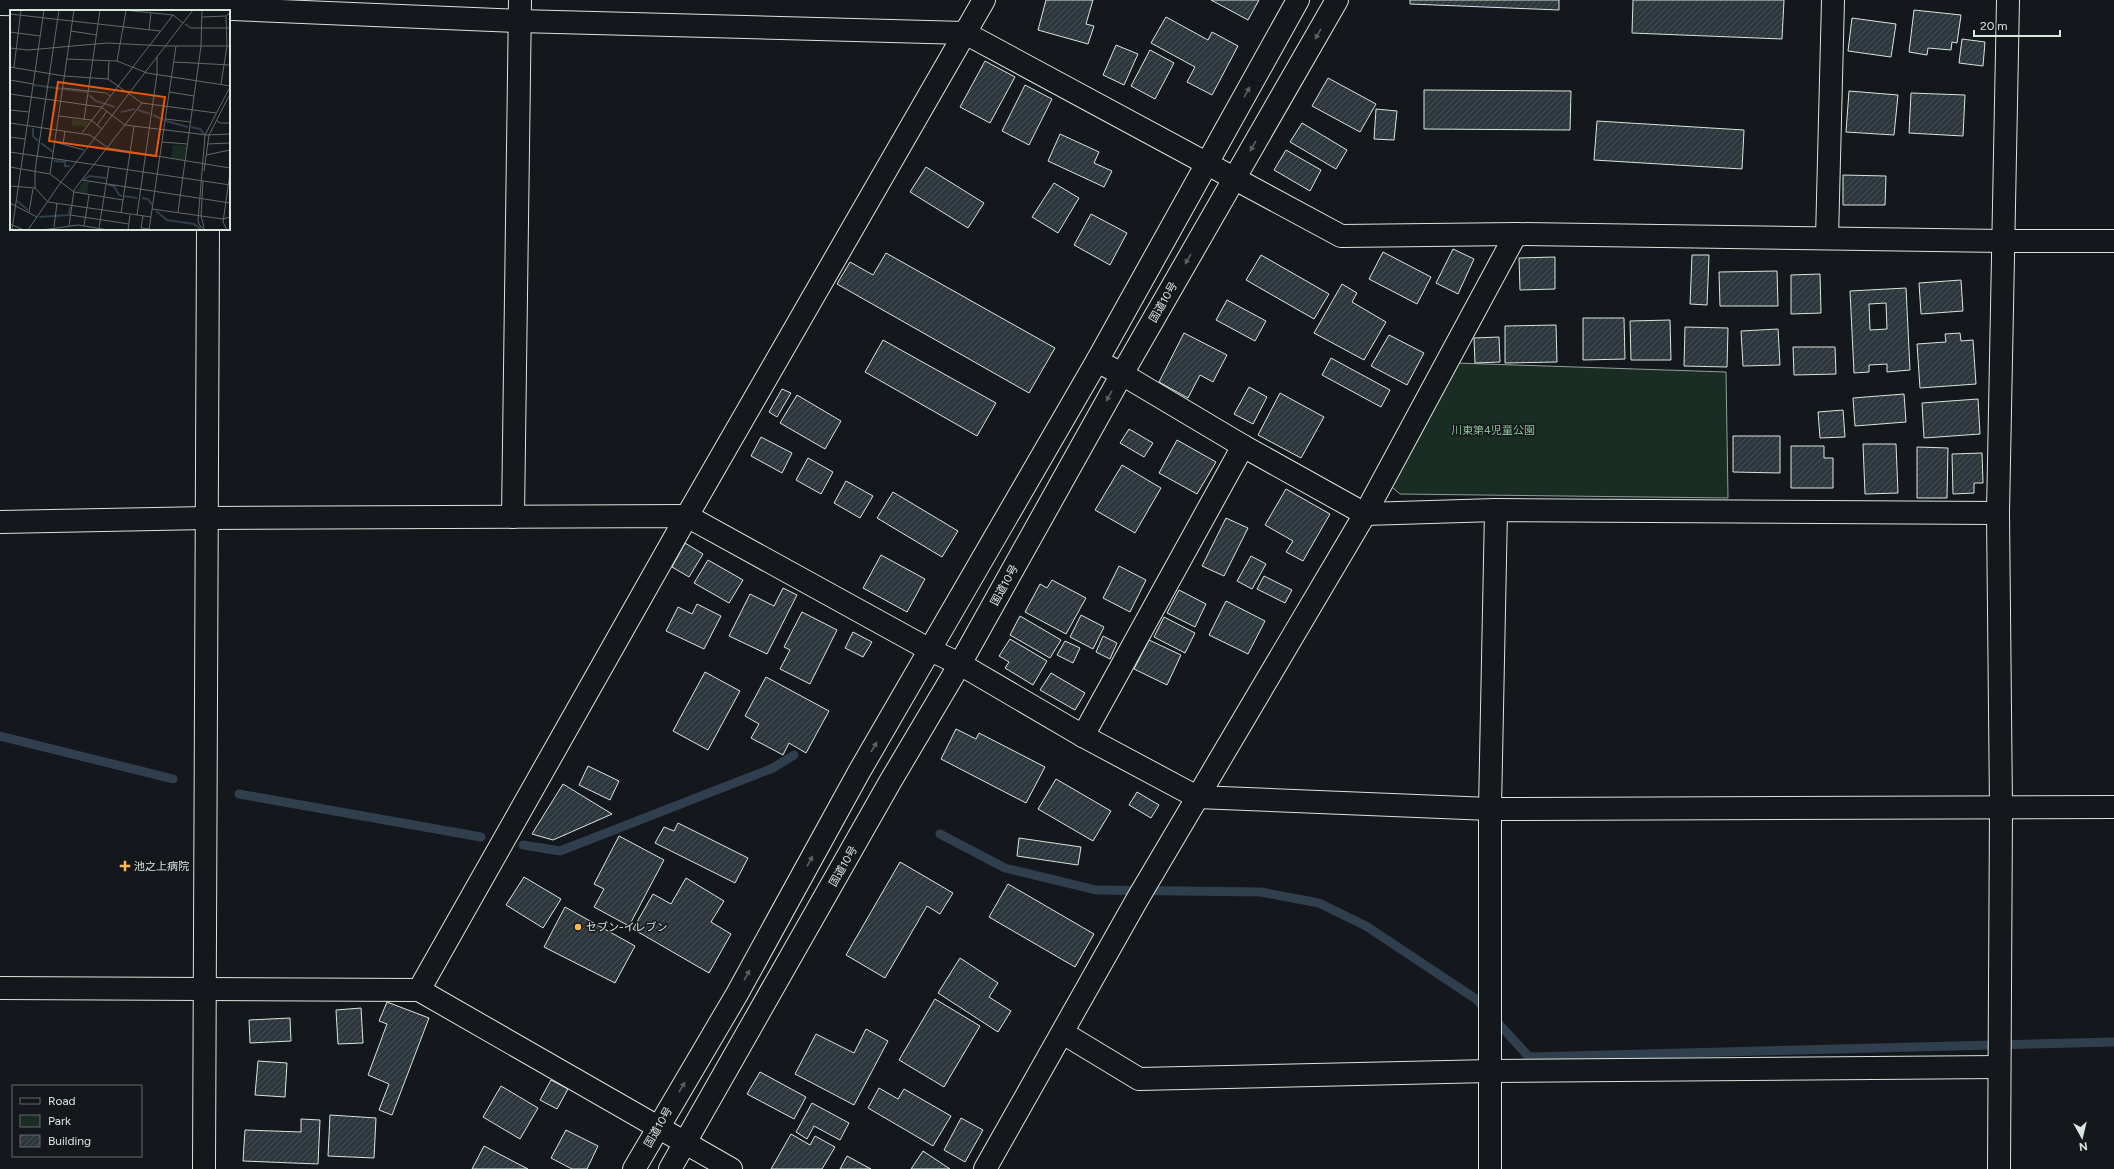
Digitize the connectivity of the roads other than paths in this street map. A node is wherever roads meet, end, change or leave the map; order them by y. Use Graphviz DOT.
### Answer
graph roads {
  1 [pos="984,0"];
  2 [pos="1298,0"];
  3 [pos="1337,0"];
  4 [pos="1833,0"];
  5 [pos="2008,0"];
  6 [pos="0,4"];
  7 [pos="210,6"];
  8 [pos="520,10"];
  9 [pos="965,33"];
  10 [pos="1207,163"];
  11 [pos="1234,178"];
  12 [pos="208,230"];
  13 [pos="1516,234"];
  14 [pos="1827,238"];
  15 [pos="2002,241"];
  16 [pos="2114,241"];
  17 [pos="1097,361"];
  18 [pos="1122,374"];
  19 [pos="1242,446"];
  20 [pos="1496,510"];
  21 [pos="1998,513"];
  22 [pos="1365,514"];
  23 [pos="687,516"];
  24 [pos="513,517"];
  25 [pos="206,518"];
  26 [pos="0,522"];
  27 [pos="930,650"];
  28 [pos="960,664"];
  29 [pos="1083,736"];
  30 [pos="1197,797"];
  31 [pos="2114,807"];
  32 [pos="2001,808"];
  33 [pos="1490,809"];
  34 [pos="0,988"];
  35 [pos="206,990"];
  36 [pos="419,990"];
  37 [pos="1063,1033"];
  38 [pos="1490,1065"];
  39 [pos="1999,1067"];
  40 [pos="658,1126"];
  41 [pos="684,1144"];
  42 [pos="204,1169"];
  43 [pos="634,1169"];
  44 [pos="670,1169"];
  45 [pos="731,1169"];
  46 [pos="985,1169"];
  47 [pos="1490,1169"];
  48 [pos="1999,1169"];
  1 -- 9 [label="main road"];
  10 -- 2 [label="main road, 国道10号, one-way"];
  3 -- 11 [label="main road, 国道10号, one-way"];
  4 -- 14 [label="main road"];
  5 -- 15 [label="main road"];
  6 -- 7 [label="main road"];
  7 -- 8 [label="main road"];
  8 -- 9 [label="main road"];
  8 -- 24 [label="main road"];
  9 -- 10 [label="main road"];
  9 -- 23 [label="main road"];
  10 -- 11 [label="main road"];
  10 -- 17 [label="main road, 国道10号"];
  11 -- 13 [label="main road"];
  11 -- 18 [label="main road, 国道10号, one-way"];
  12 -- 25 [label="main road"];
  13 -- 14 [label="main road"];
  13 -- 22 [label="main road"];
  14 -- 15 [label="main road"];
  15 -- 16 [label="main road"];
  15 -- 21 [label="main road"];
  17 -- 18 [label="main road"];
  17 -- 27 [label="main road, 国道10号"];
  18 -- 19 [label="main road"];
  18 -- 28 [label="main road, 国道10号, one-way"];
  19 -- 22 [label="main road"];
  19 -- 29 [label="main road"];
  20 -- 21 [label="main road"];
  20 -- 22 [label="main road"];
  20 -- 33 [label="main road"];
  21 -- 32 [label="main road"];
  22 -- 30 [label="main road"];
  23 -- 24 [label="main road"];
  23 -- 27 [label="main road"];
  23 -- 36 [label="main road"];
  24 -- 25 [label="main road"];
  25 -- 26 [label="main road"];
  25 -- 35 [label="main road"];
  27 -- 28 [label="main road"];
  40 -- 27 [label="main road, 国道10号, one-way"];
  28 -- 29 [label="main road"];
  28 -- 41 [label="main road, 国道10号"];
  29 -- 30 [label="main road"];
  30 -- 33 [label="main road"];
  30 -- 37 [label="main road"];
  31 -- 32 [label="main road"];
  32 -- 33 [label="main road"];
  32 -- 39 [label="main road"];
  33 -- 38 [label="main road"];
  34 -- 35 [label="main road"];
  35 -- 36 [label="main road"];
  35 -- 42 [label="main road"];
  36 -- 40 [label="main road"];
  37 -- 38 [label="main road"];
  37 -- 46 [label="main road"];
  38 -- 39 [label="main road"];
  38 -- 47 [label="main road"];
  39 -- 48 [label="main road"];
  40 -- 41 [label="main road"];
  40 -- 43 [label="main road, 国道10号"];
  41 -- 44 [label="main road, 国道10号"];
  41 -- 45 [label="main road"];
}
